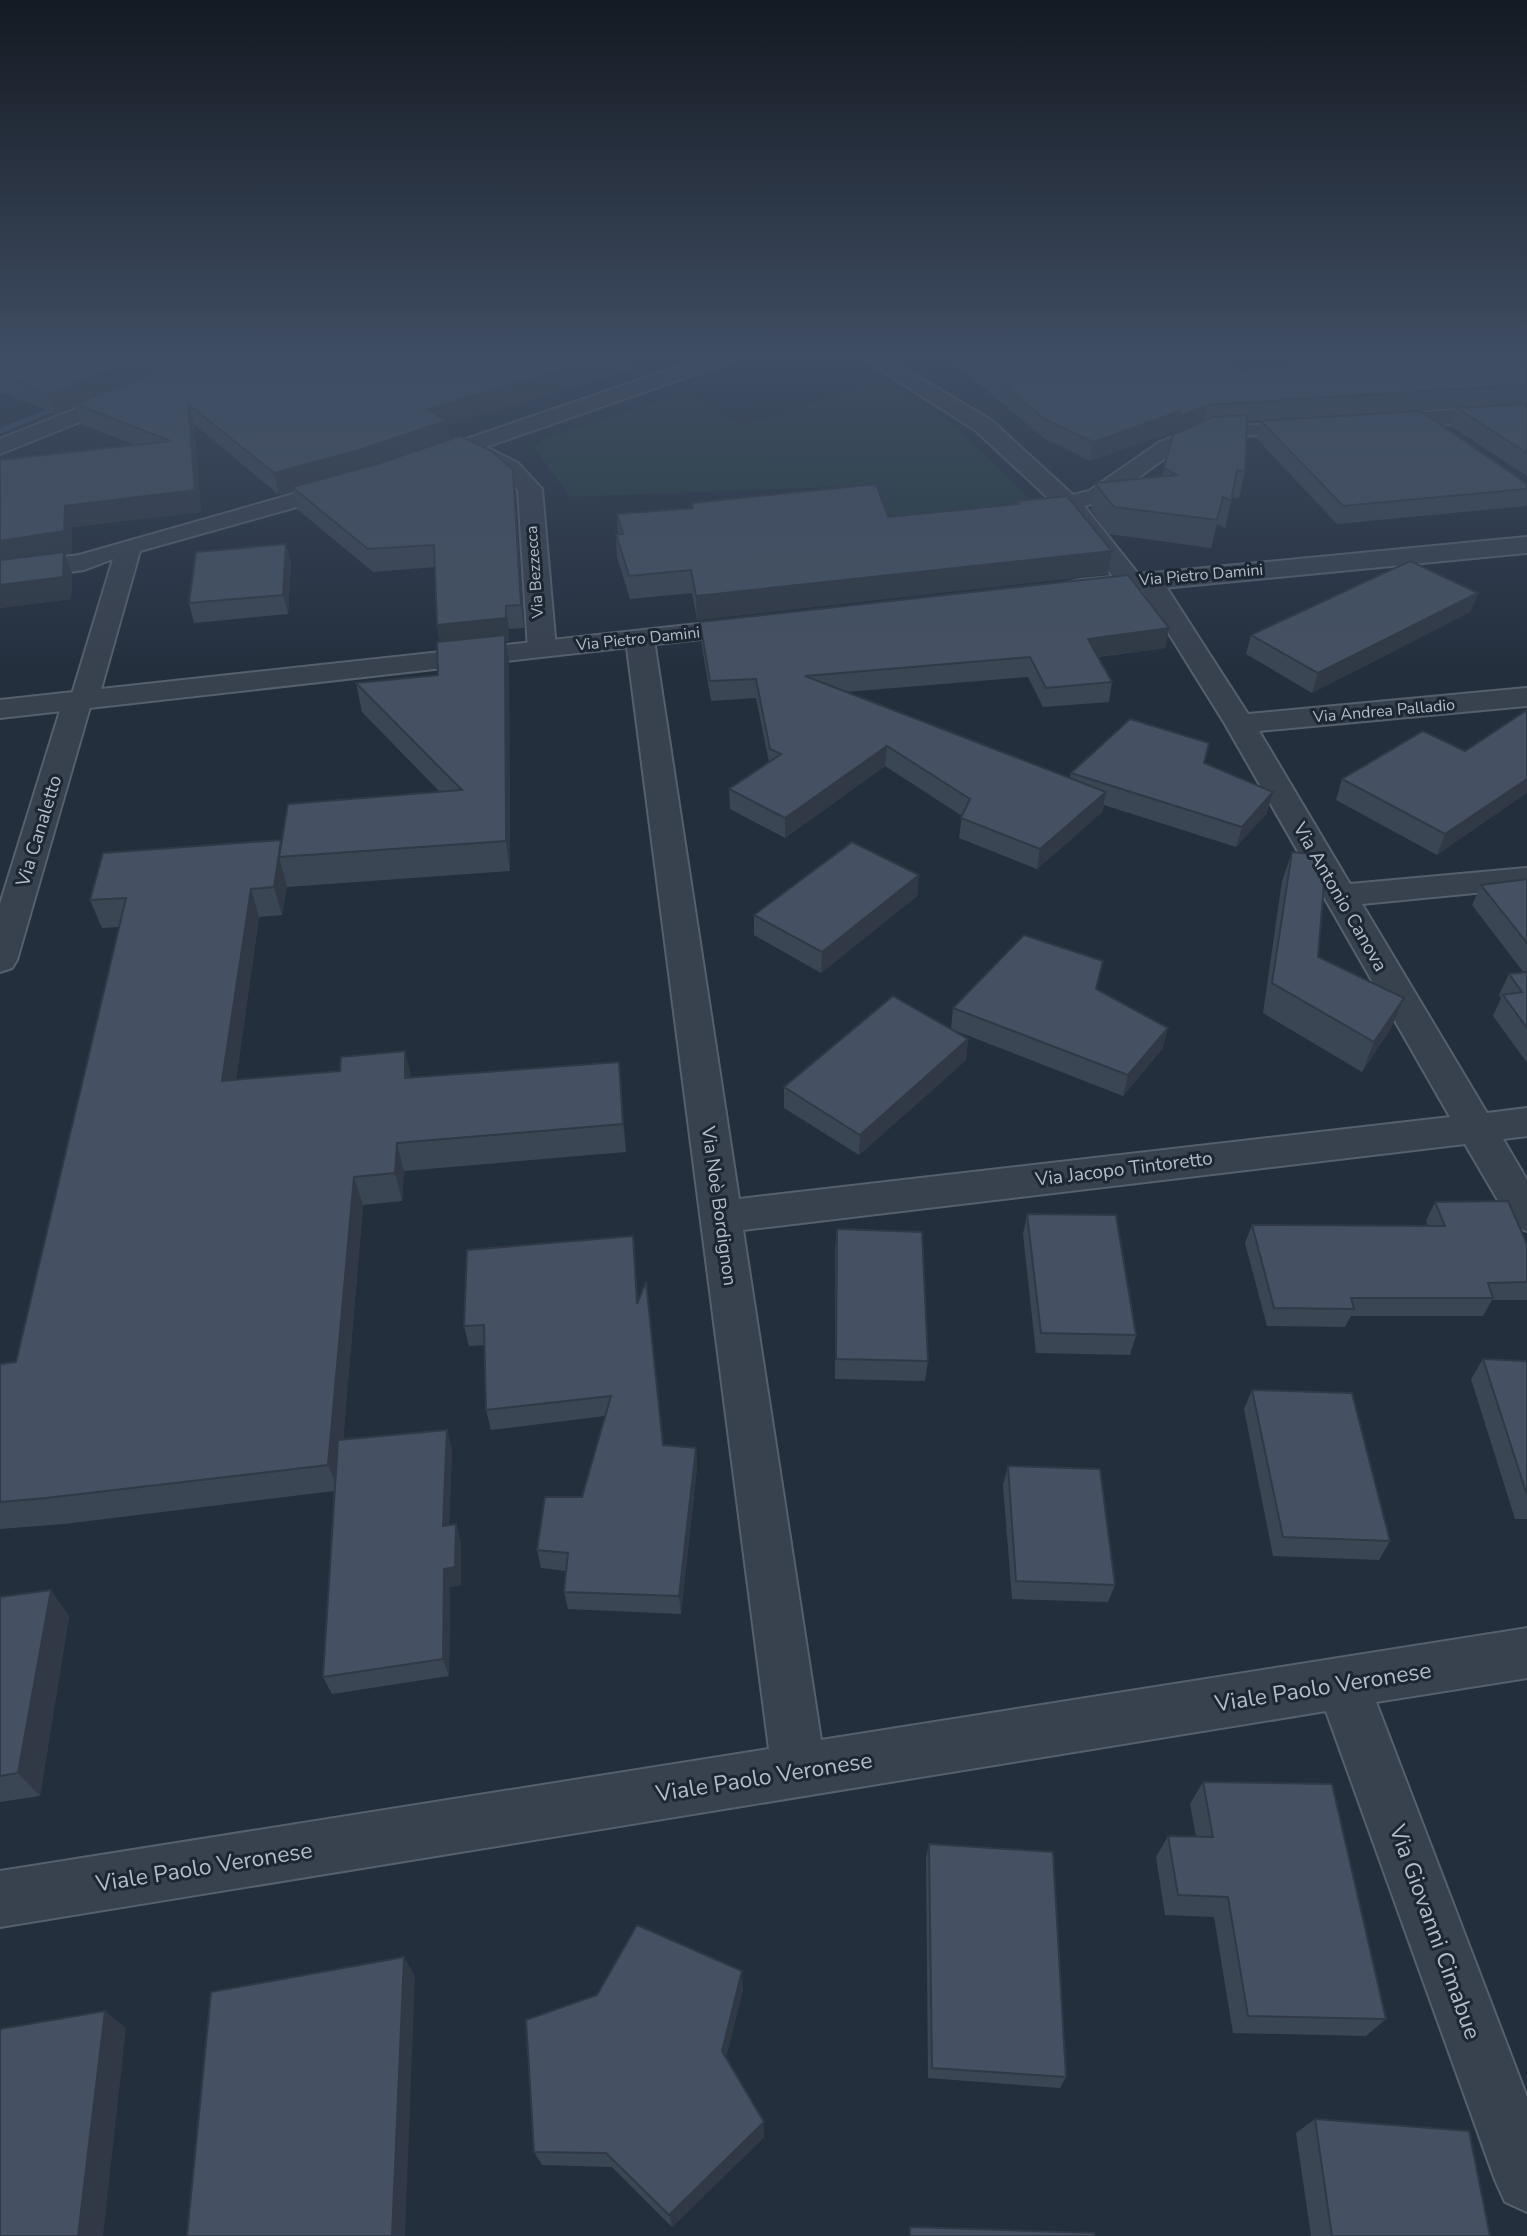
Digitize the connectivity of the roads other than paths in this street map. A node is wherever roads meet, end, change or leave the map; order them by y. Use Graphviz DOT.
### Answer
graph roads {
  1 [pos="425,460"];
  2 [pos="494,460"];
  3 [pos="1022,460"];
  4 [pos="1149,460"];
  5 [pos="408,466"];
  6 [pos="372,478"];
  7 [pos="1068,503"];
  8 [pos="1527,545"];
  9 [pos="129,547"];
  10 [pos="103,554"];
  11 [pos="0,562"];
  12 [pos="0,573"];
  13 [pos="1140,581"];
  14 [pos="1054,591"];
  15 [pos="778,623"];
  16 [pos="640,640"];
  17 [pos="542,649"];
  18 [pos="1527,697"];
  19 [pos="80,701"];
  20 [pos="0,709"];
  21 [pos="1240,724"];
  22 [pos="1527,878"];
  23 [pos="1339,896"];
  24 [pos="0,960"];
  25 [pos="1527,1122"];
  26 [pos="1474,1127"];
  27 [pos="1527,1215"];
  28 [pos="721,1217"];
  29 [pos="1527,1653"];
  30 [pos="1343,1685"];
  31 [pos="799,1772"];
  32 [pos="0,1899"];
  33 [pos="1527,2180"];
  1 -- 5 [label="street"];
  2 -- 17 [label="street, Via Bezzecca"];
  3 -- 7 [label="street, Via Antonio Canova"];
  4 -- 7 [label="street"];
  6 -- 9 [label="street"];
  7 -- 13 [label="street, Via Antonio Canova"];
  8 -- 13 [label="street, Via Pietro Damini"];
  9 -- 10 [label="street"];
  9 -- 19 [label="street, Via Canaletto"];
  10 -- 11 [label="street"];
  10 -- 12 [label="street"];
  13 -- 14 [label="street, Via Pietro Damini"];
  13 -- 21 [label="street, Via Antonio Canova"];
  15 -- 16 [label="street, Via Pietro Damini"];
  16 -- 17 [label="street, Via Pietro Damini"];
  16 -- 28 [label="street, Via Noè Bordignon"];
  17 -- 19 [label="street, Via Pietro Damini"];
  18 -- 21 [label="street, Via Andrea Palladio"];
  19 -- 20 [label="street, Via Pietro Damini"];
  19 -- 24 [label="street, Via Canaletto"];
  21 -- 23 [label="street, Via Antonio Canova"];
  22 -- 23 [label="street"];
  23 -- 26 [label="street, Via Antonio Canova"];
  25 -- 26 [label="street, Via Jacopo Tintoretto"];
  26 -- 27 [label="street, Via Antonio Canova"];
  26 -- 28 [label="street, Via Jacopo Tintoretto"];
  28 -- 31 [label="street, Via Noè Bordignon"];
  29 -- 30 [label="street, Viale Paolo Veronese"];
  30 -- 31 [label="street, Viale Paolo Veronese"];
  30 -- 33 [label="street, Via Giovanni Cimabue"];
  31 -- 32 [label="street, Viale Paolo Veronese"];
}
